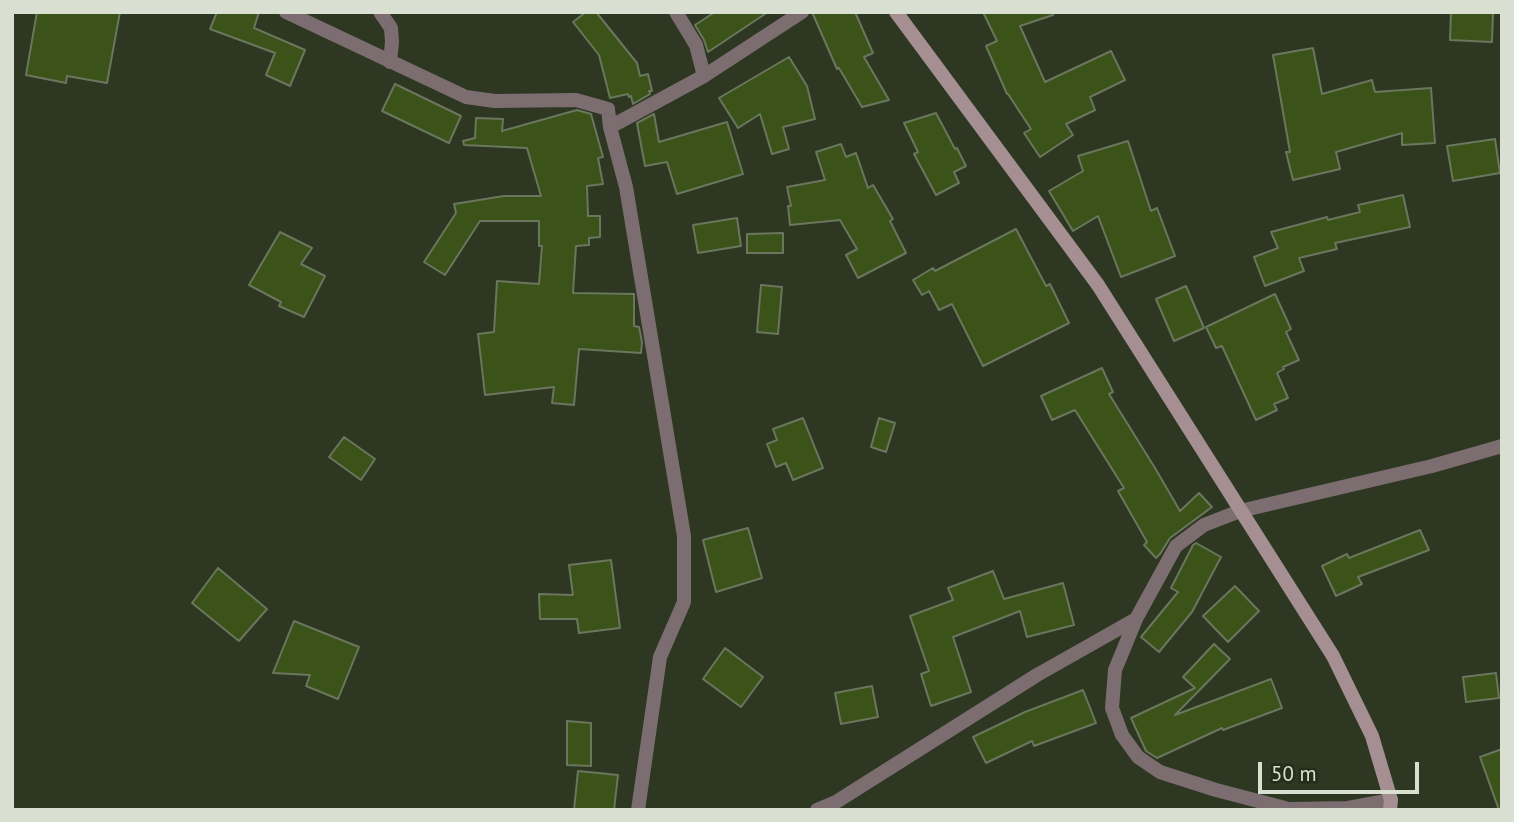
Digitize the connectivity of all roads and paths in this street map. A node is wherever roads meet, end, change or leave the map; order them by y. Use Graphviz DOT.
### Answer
graph roads {
  1 [pos="286,12"];
  2 [pos="380,12"];
  3 [pos="676,12"];
  4 [pos="802,12"];
  5 [pos="896,12"];
  6 [pos="390,62"];
  7 [pos="704,76"];
  8 [pos="610,127"];
  9 [pos="1502,446"];
  10 [pos="1240,511"];
  11 [pos="1136,619"];
  12 [pos="1390,805"];
  13 [pos="638,810"];
  14 [pos="817,810"];
  1 -- 6 [label="street"];
  2 -- 6 [label="street"];
  3 -- 7 [label="street"];
  4 -- 7 [label="street"];
  5 -- 10 [label="street"];
  6 -- 8 [label="street"];
  7 -- 8 [label="street"];
  8 -- 13 [label="street"];
  9 -- 10 [label="street"];
  10 -- 11 [label="street"];
  10 -- 12 [label="street"];
  11 -- 12 [label="street"];
  11 -- 14 [label="street"];
}
